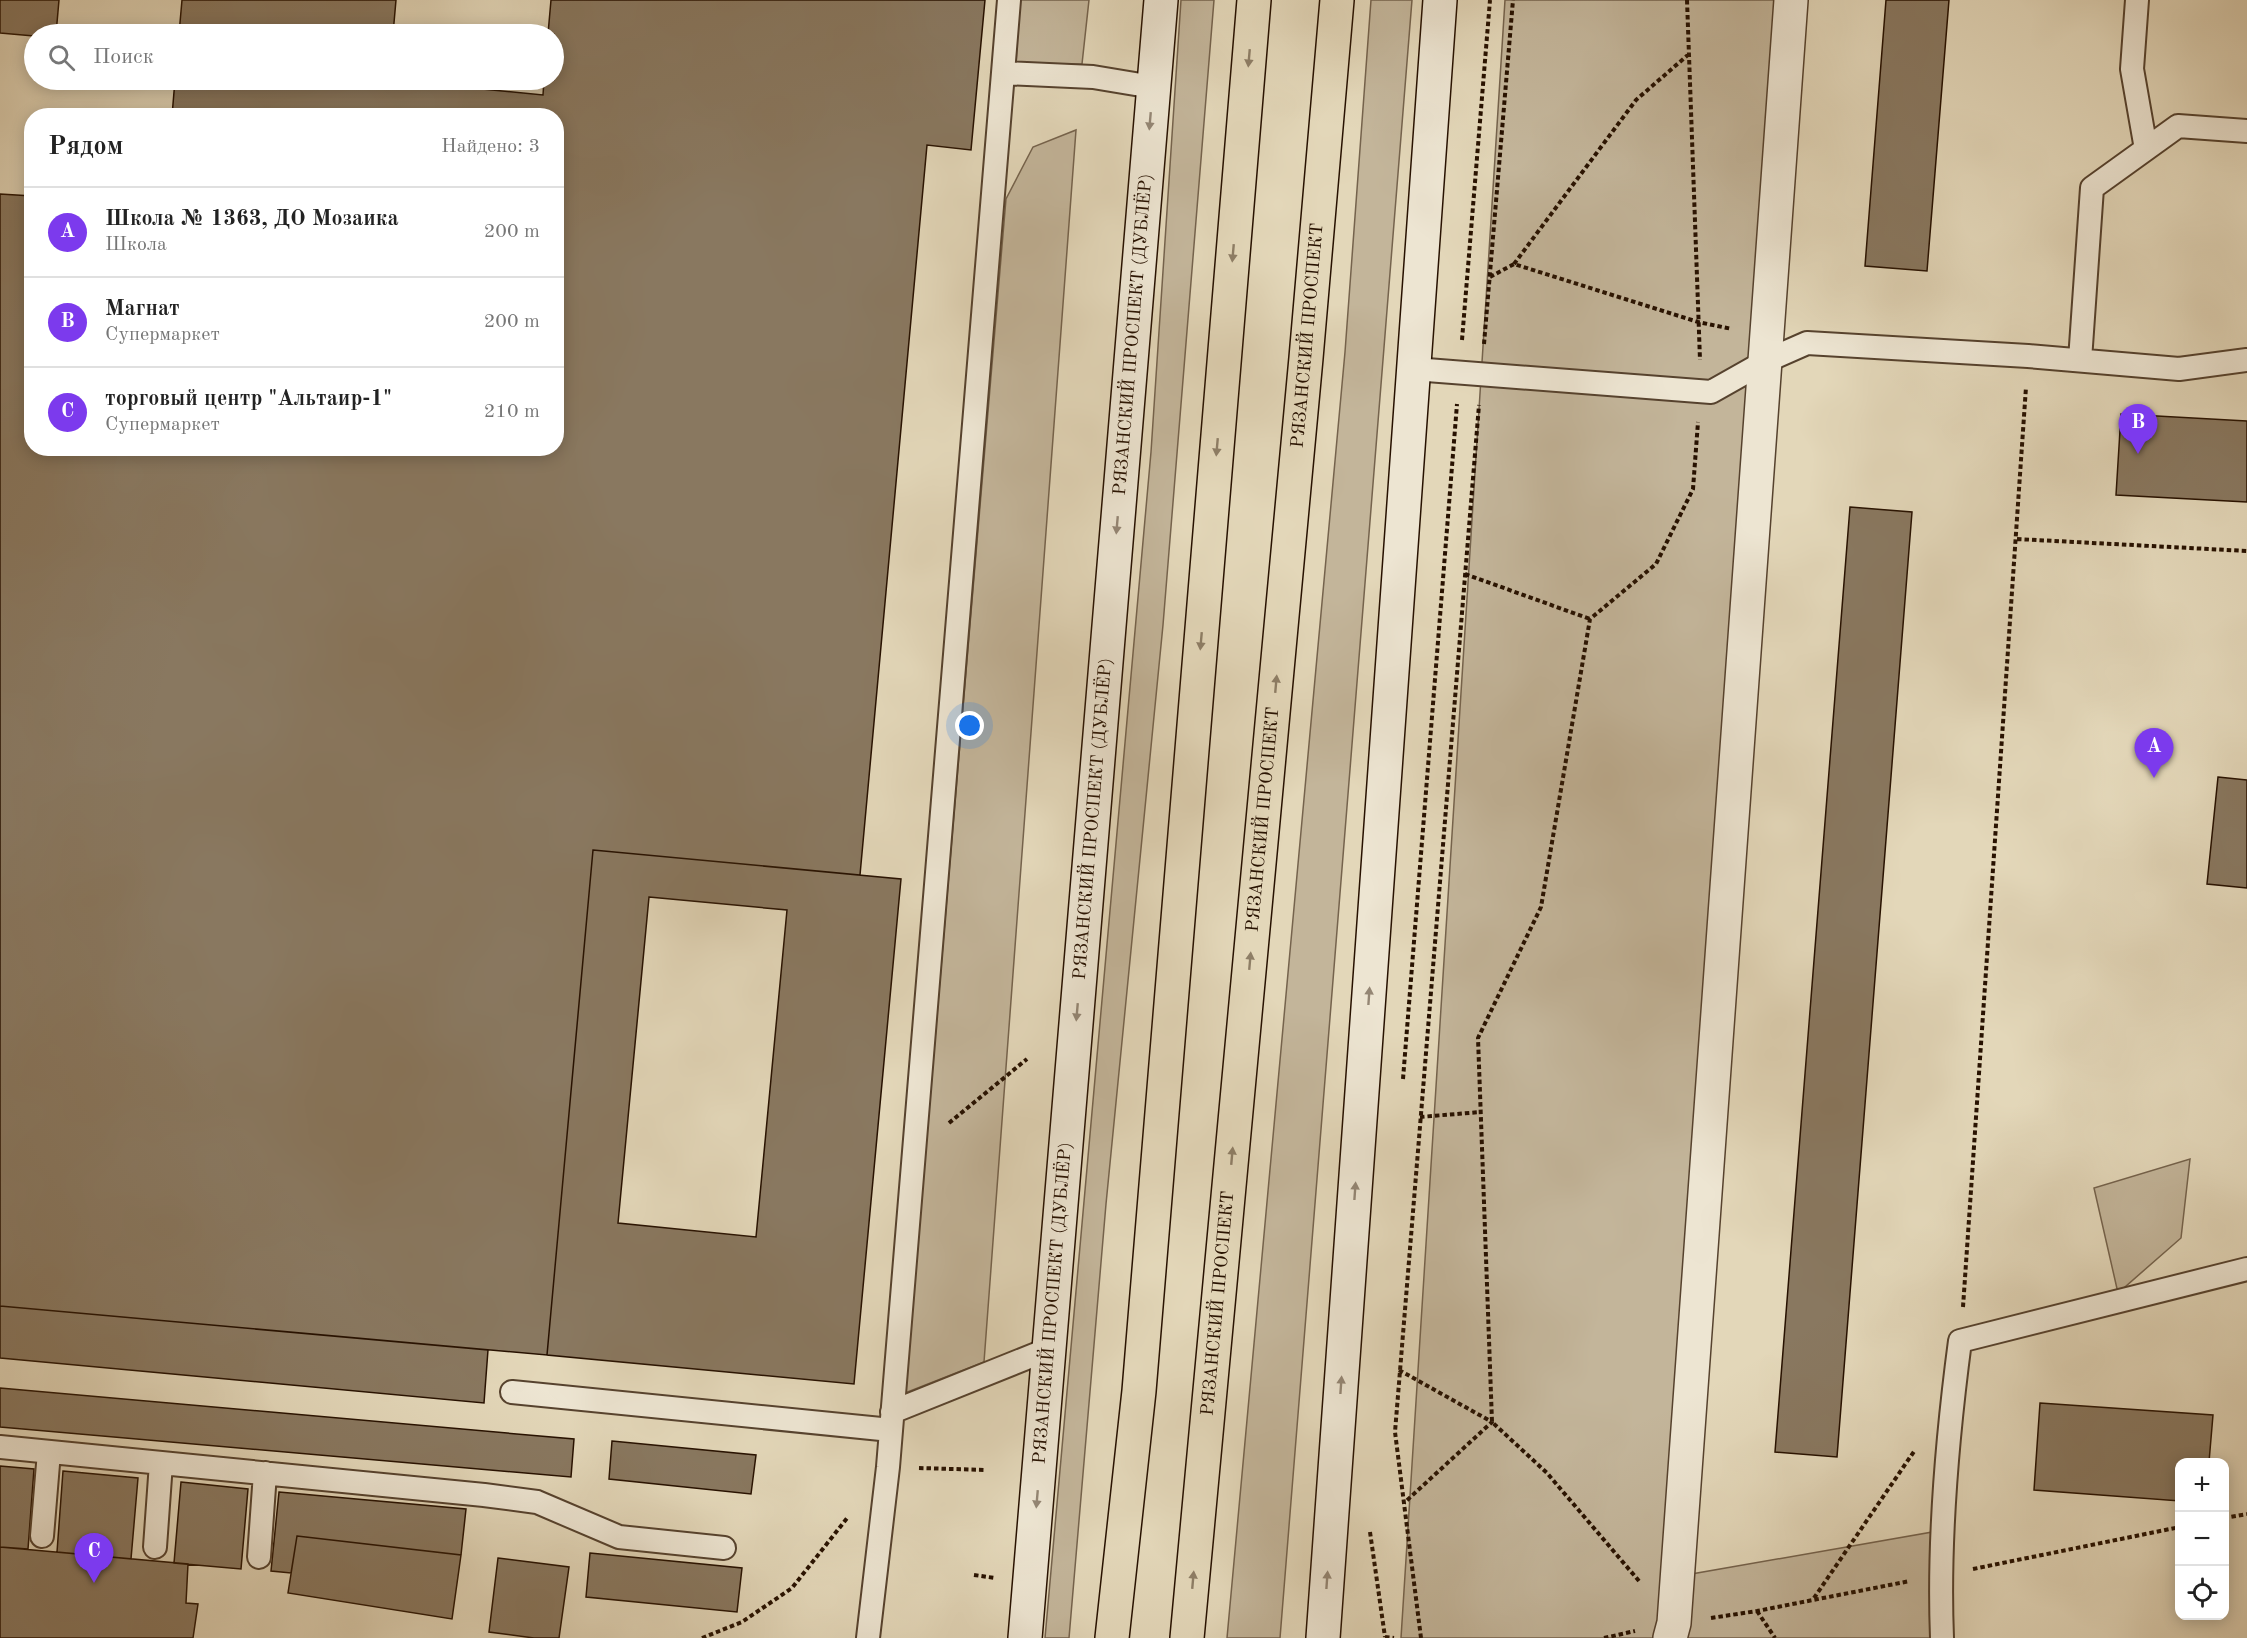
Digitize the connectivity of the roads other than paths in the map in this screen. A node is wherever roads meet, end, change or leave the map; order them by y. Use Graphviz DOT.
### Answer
graph roads {
  1 [pos="1009,0"];
  2 [pos="1161,0"];
  3 [pos="1254,0"];
  4 [pos="1337,0"];
  5 [pos="1440,0"];
  6 [pos="1791,0"];
  7 [pos="2137,0"];
  8 [pos="1003,73"];
  9 [pos="1153,87"];
  10 [pos="2247,131"];
  11 [pos="2146,149"];
  12 [pos="1767,349"];
  13 [pos="2080,360"];
  14 [pos="2247,360"];
  15 [pos="1414,369"];
  16 [pos="2247,1269"];
  17 [pos="1049,1348"];
  18 [pos="512,1392"];
  19 [pos="892,1421"];
  20 [pos="0,1448"];
  21 [pos="49,1452"];
  22 [pos="161,1463"];
  23 [pos="265,1473"];
  24 [pos="42,1536"];
  25 [pos="155,1547"];
  26 [pos="724,1548"];
  27 [pos="259,1557"];
  28 [pos="1672,1631"];
  29 [pos="868,1638"];
  30 [pos="1025,1638"];
  31 [pos="1112,1638"];
  32 [pos="1187,1638"];
  33 [pos="1323,1638"];
  34 [pos="1942,1638"];
  1 -- 8 [label="lane"];
  2 -- 9 [label="street, РЯЗАНСКИЙ ПРОСПЕКТ (ДУБЛЁР)"];
  3 -- 31 [label="main road, one-way"];
  32 -- 4 [label="main road, РЯЗАНСКИЙ ПРОСПЕКТ, one-way"];
  5 -- 15 [label="street"];
  6 -- 12 [label="street"];
  7 -- 11 [label="lane"];
  8 -- 9 [label="lane"];
  8 -- 19 [label="lane"];
  9 -- 17 [label="street, РЯЗАНСКИЙ ПРОСПЕКТ (ДУБЛЁР), one-way"];
  10 -- 11 [label="lane"];
  11 -- 13 [label="lane"];
  12 -- 13 [label="lane"];
  12 -- 15 [label="lane"];
  12 -- 28 [label="street"];
  13 -- 14 [label="lane"];
  33 -- 15 [label="street, one-way"];
  16 -- 34 [label="lane"];
  17 -- 19 [label="lane"];
  17 -- 30 [label="street, РЯЗАНСКИЙ ПРОСПЕКТ (ДУБЛЁР), one-way"];
  18 -- 19 [label="lane"];
  19 -- 29 [label="lane"];
  20 -- 21 [label="lane"];
  21 -- 22 [label="lane"];
  21 -- 24 [label="lane"];
  22 -- 23 [label="lane"];
  22 -- 25 [label="lane"];
  23 -- 26 [label="lane"];
  23 -- 27 [label="lane"];
}
